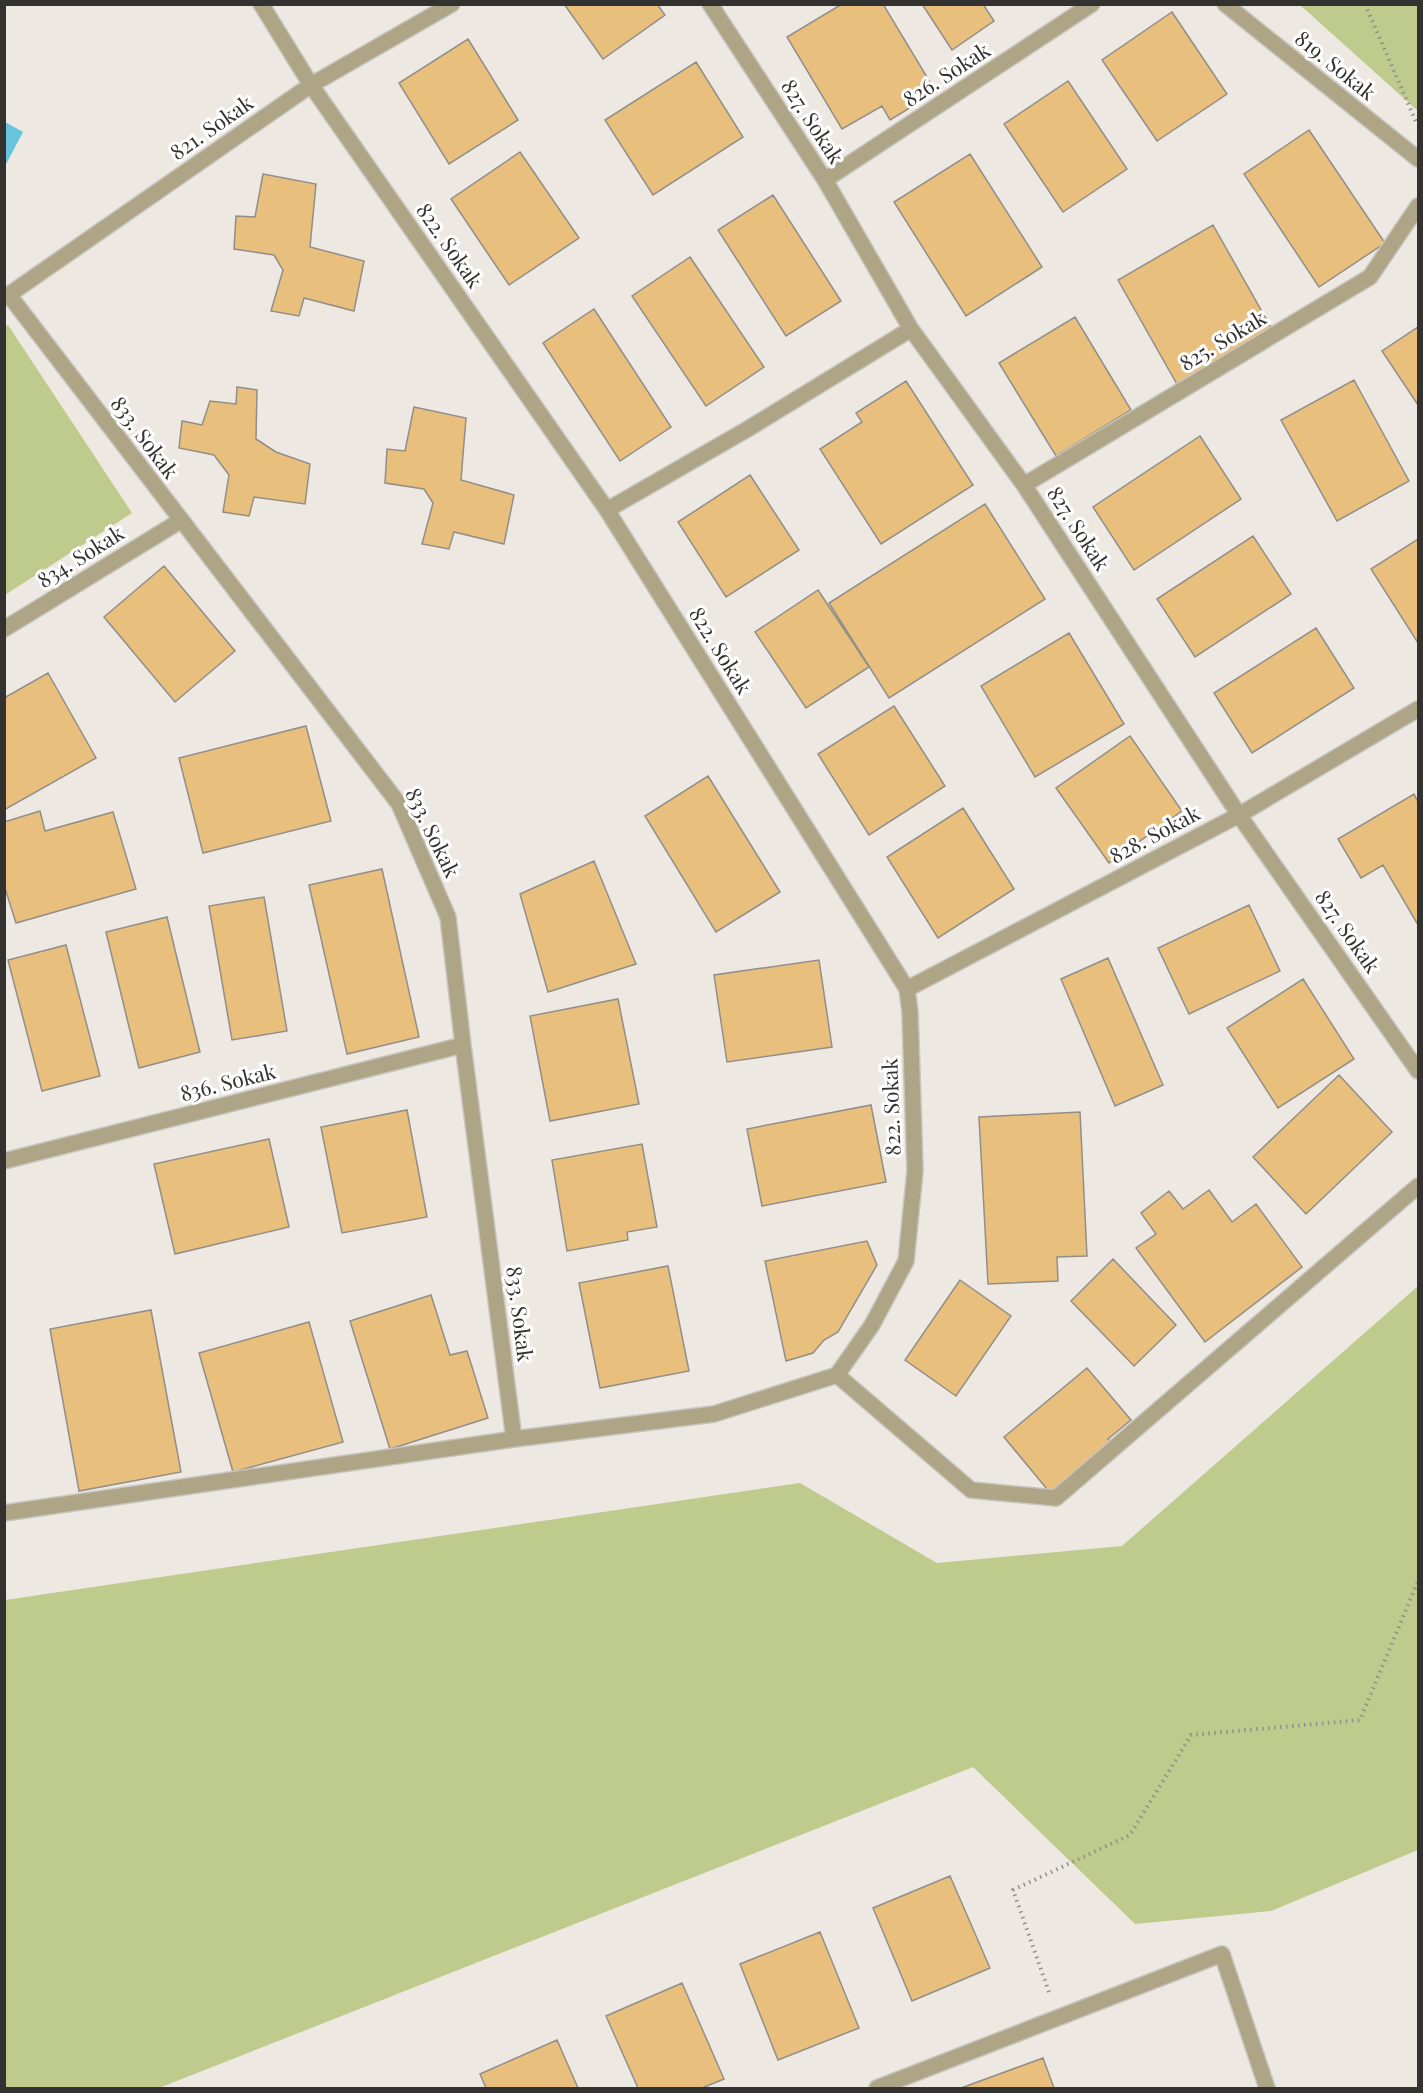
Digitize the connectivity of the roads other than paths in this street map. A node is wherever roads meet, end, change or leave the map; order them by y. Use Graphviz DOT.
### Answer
graph roads {
  1 [pos="261,4"];
  2 [pos="452,4"];
  3 [pos="710,4"];
  4 [pos="1092,4"];
  5 [pos="1225,4"];
  6 [pos="311,85"];
  7 [pos="1419,159"];
  8 [pos="825,180"];
  9 [pos="1419,206"];
  10 [pos="7,296"];
  11 [pos="911,329"];
  12 [pos="1024,485"];
  13 [pos="607,510"];
  14 [pos="180,520"];
  15 [pos="4,629"];
  16 [pos="1419,709"];
  17 [pos="1239,814"];
  18 [pos="907,989"];
  19 [pos="463,1045"];
  20 [pos="1419,1071"];
  21 [pos="4,1161"];
  22 [pos="1419,1186"];
  23 [pos="837,1375"];
  24 [pos="514,1439"];
  25 [pos="4,1513"];
  26 [pos="877,2088"];
  27 [pos="1267,2088"];
  1 -- 6 [label="street, 822. Sokak"];
  2 -- 6 [label="street, 821. Sokak"];
  3 -- 8 [label="street, 827. Sokak"];
  4 -- 8 [label="street, 826. Sokak"];
  5 -- 7 [label="street, 819. Sokak"];
  6 -- 10 [label="street, 821. Sokak"];
  6 -- 13 [label="street, 822. Sokak"];
  8 -- 11 [label="street, 827. Sokak"];
  9 -- 12 [label="street, 825. Sokak"];
  10 -- 14 [label="street, 833. Sokak"];
  11 -- 12 [label="street, 827. Sokak"];
  11 -- 13 [label="street"];
  12 -- 17 [label="street, 827. Sokak"];
  13 -- 18 [label="street, 822. Sokak"];
  14 -- 15 [label="street, 834. Sokak"];
  14 -- 19 [label="street, 833. Sokak"];
  16 -- 17 [label="street, 828. Sokak"];
  17 -- 18 [label="street, 828. Sokak"];
  17 -- 20 [label="street, 827. Sokak"];
  18 -- 23 [label="street, 822. Sokak"];
  19 -- 21 [label="street, 836. Sokak"];
  19 -- 24 [label="street, 833. Sokak"];
  22 -- 23 [label="street"];
  23 -- 24 [label="street"];
  24 -- 25 [label="street"];
  26 -- 27 [label="street"];
}
